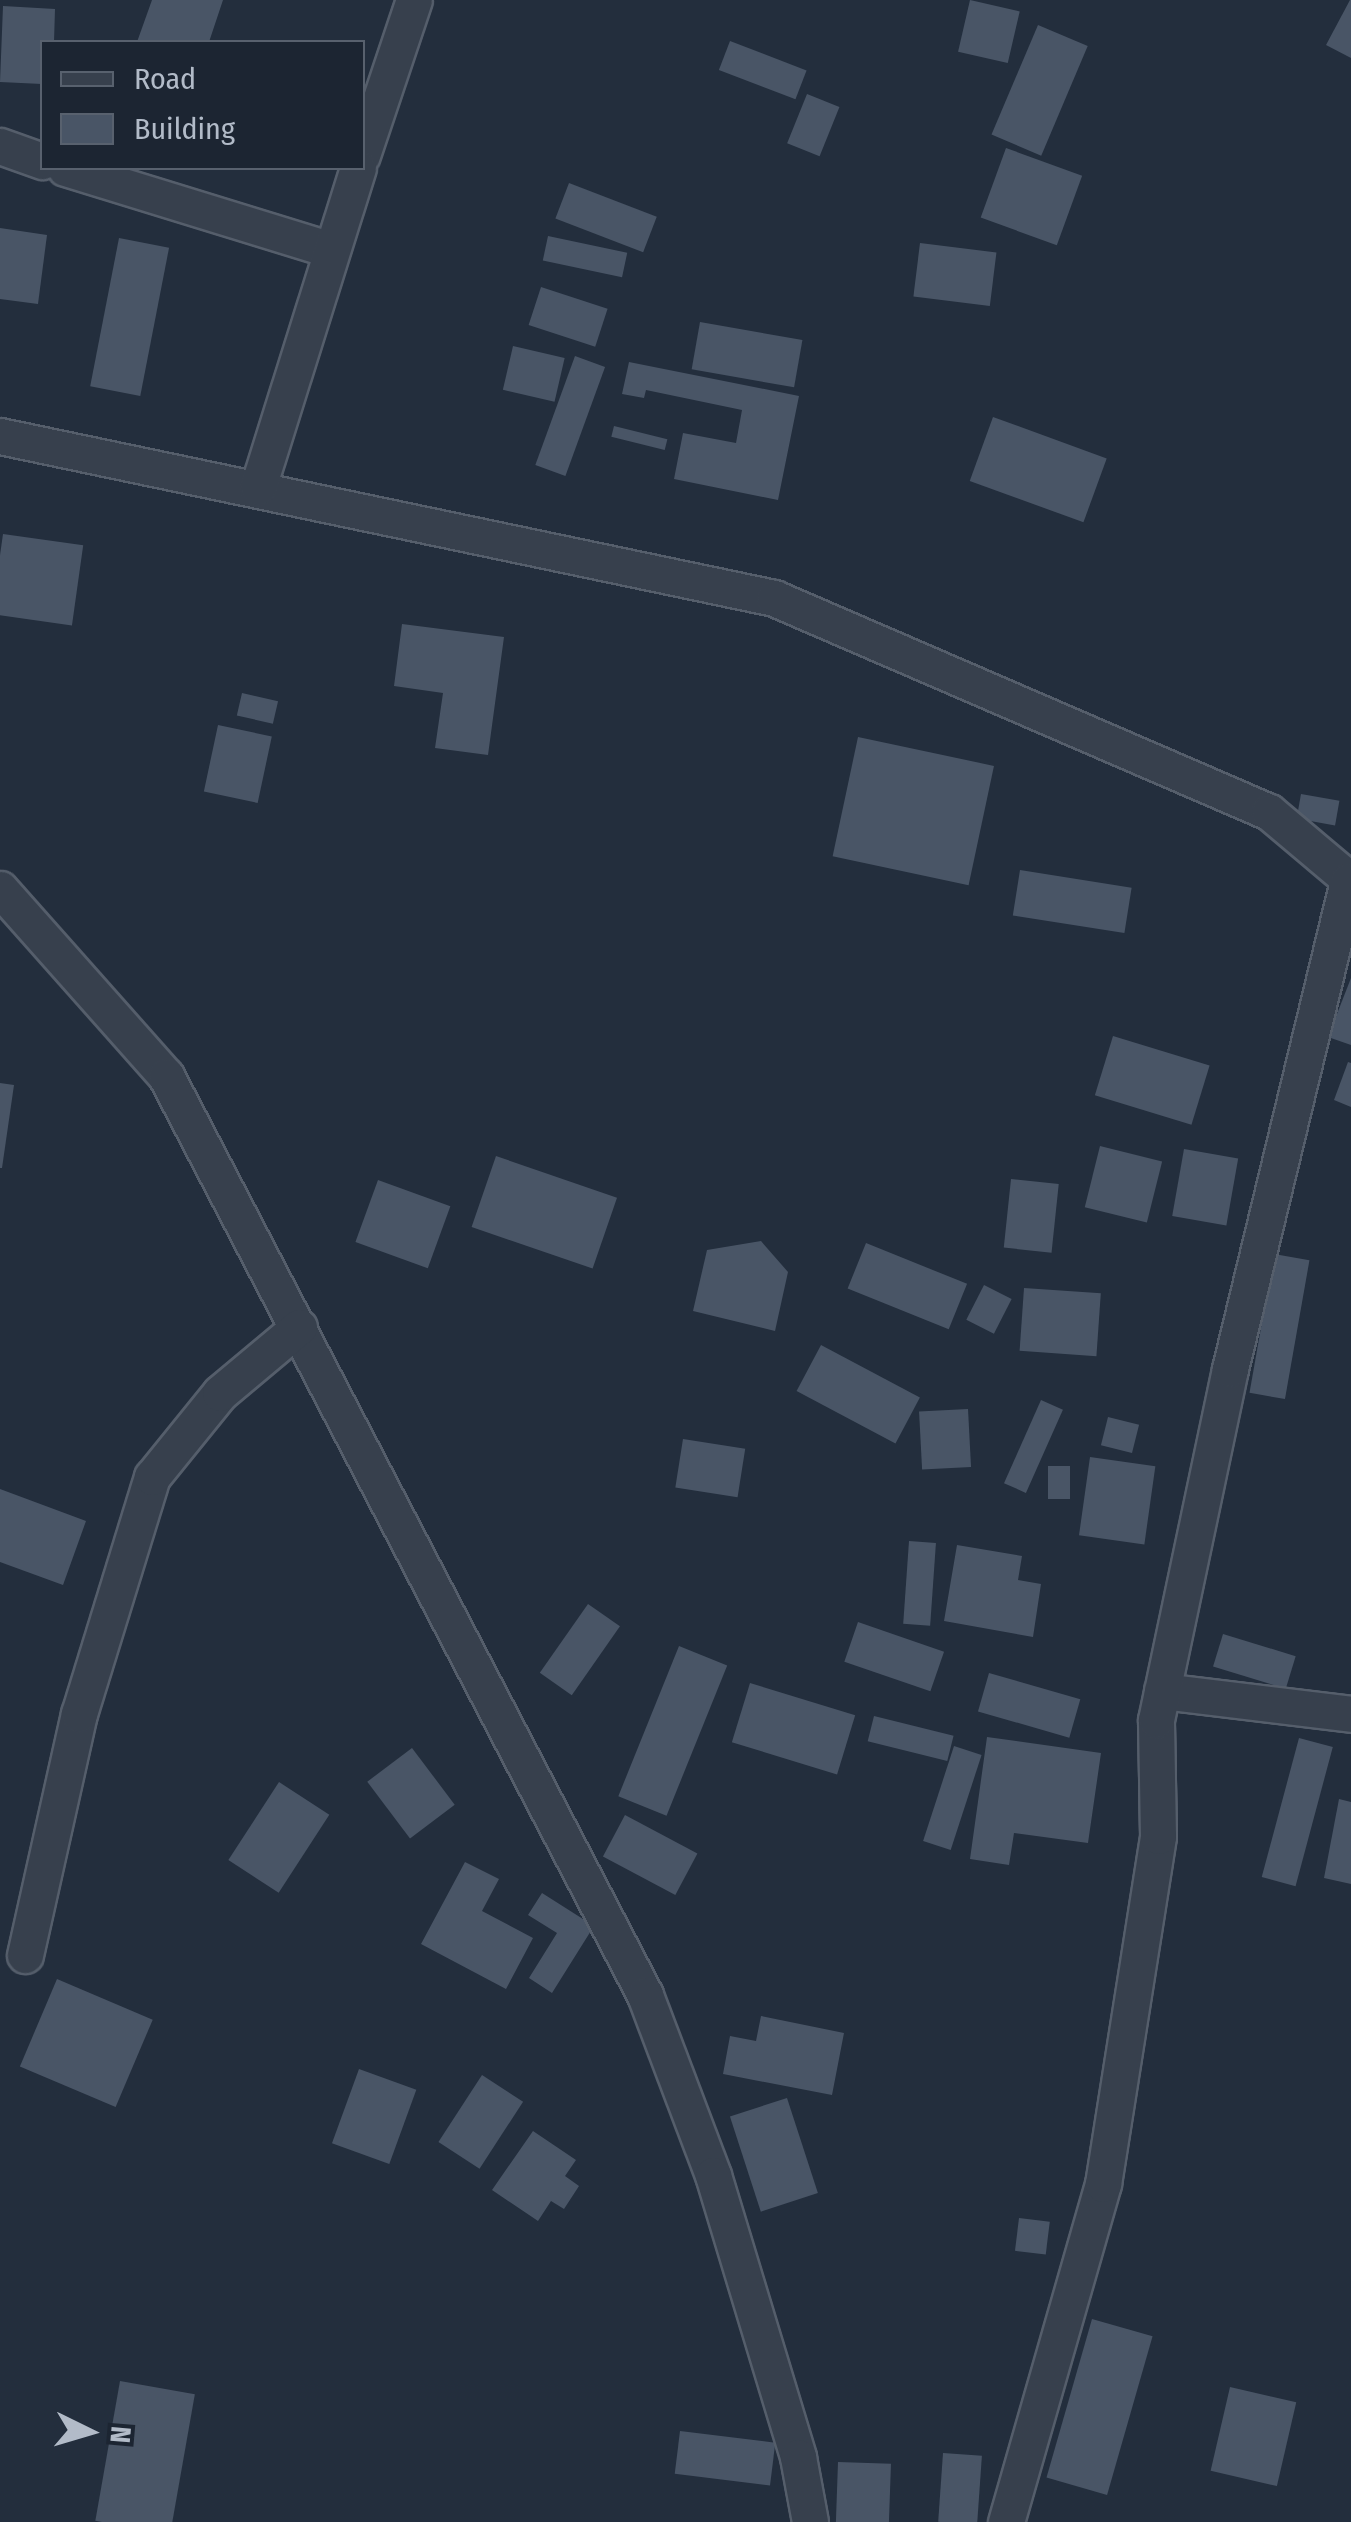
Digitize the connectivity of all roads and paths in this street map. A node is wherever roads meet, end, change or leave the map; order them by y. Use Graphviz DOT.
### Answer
graph roads {
  1 [pos="414,0"];
  2 [pos="365,146"];
  3 [pos="70,170"];
  4 [pos="357,170"];
  5 [pos="330,250"];
  6 [pos="0,436"];
  7 [pos="258,487"];
  8 [pos="1350,881"];
  9 [pos="0,889"];
  10 [pos="299,1326"];
  11 [pos="1162,1690"];
  12 [pos="1351,1714"];
  13 [pos="25,1955"];
  14 [pos="810,2522"];
  15 [pos="1006,2522"];
  1 -- 2 [label="street"];
  3 -- 5 [label="street"];
  4 -- 5 [label="street"];
  5 -- 7 [label="street"];
  6 -- 7 [label="street"];
  7 -- 8 [label="street"];
  8 -- 11 [label="street"];
  9 -- 10 [label="street"];
  10 -- 13 [label="street"];
  10 -- 14 [label="street"];
  11 -- 12 [label="street"];
  11 -- 15 [label="street"];
}
